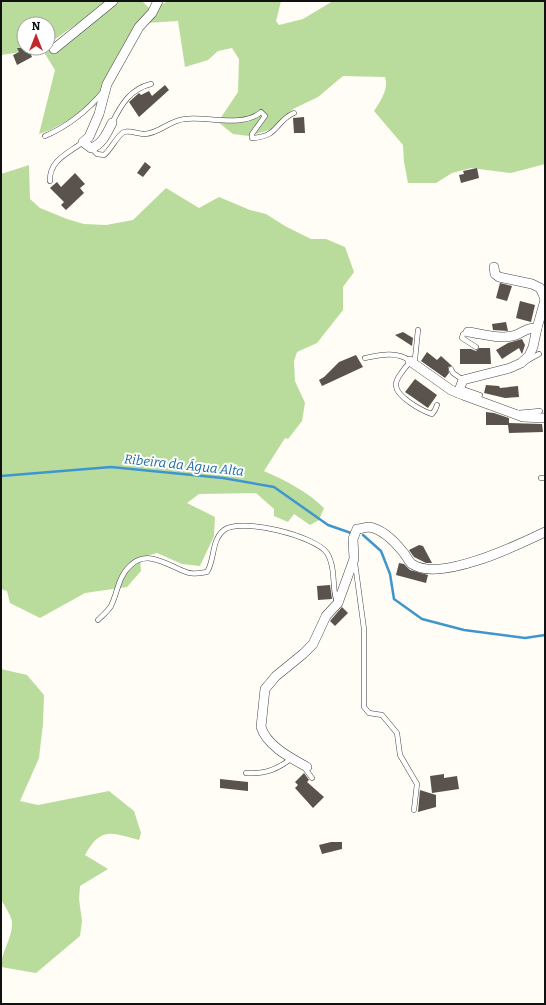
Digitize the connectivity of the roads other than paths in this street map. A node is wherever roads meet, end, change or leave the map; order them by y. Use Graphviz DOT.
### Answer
graph roads {
  1 [pos="113,1"];
  2 [pos="158,1"];
  3 [pos="56,47"];
  4 [pos="151,84"];
  5 [pos="105,90"];
  6 [pos="294,113"];
  7 [pos="112,123"];
  8 [pos="45,136"];
  9 [pos="87,145"];
  10 [pos="50,181"];
  11 [pos="494,267"];
  12 [pos="537,328"];
  13 [pos="418,330"];
  14 [pos="468,332"];
  15 [pos="476,347"];
  16 [pos="539,354"];
  17 [pos="365,358"];
  18 [pos="410,361"];
  19 [pos="521,363"];
  20 [pos="451,369"];
  21 [pos="460,387"];
  22 [pos="480,394"];
  23 [pos="437,405"];
  24 [pos="543,415"];
  25 [pos="545,532"];
  26 [pos="354,559"];
  27 [pos="338,602"];
  28 [pos="98,620"];
  29 [pos="289,756"];
  30 [pos="304,766"];
  31 [pos="246,773"];
  32 [pos="312,778"];
  33 [pos="414,810"];
  1 -- 3 [label="street"];
  2 -- 5 [label="street"];
  4 -- 7 [label="lane"];
  5 -- 8 [label="lane"];
  5 -- 9 [label="street"];
  6 -- 9 [label="lane"];
  7 -- 9 [label="street"];
  9 -- 10 [label="lane"];
  11 -- 12 [label="street"];
  12 -- 14 [label="street"];
  12 -- 19 [label="street"];
  13 -- 18 [label="lane"];
  14 -- 15 [label="lane"];
  16 -- 19 [label="lane"];
  17 -- 18 [label="lane"];
  18 -- 21 [label="street"];
  18 -- 23 [label="lane"];
  19 -- 21 [label="street"];
  20 -- 21 [label="lane"];
  21 -- 22 [label="lane"];
  21 -- 24 [label="street"];
  25 -- 26 [label="street"];
  26 -- 27 [label="street"];
  26 -- 33 [label="lane"];
  27 -- 28 [label="lane"];
  27 -- 29 [label="street"];
  29 -- 30 [label="street"];
  29 -- 31 [label="lane"];
  30 -- 32 [label="lane"];
}
